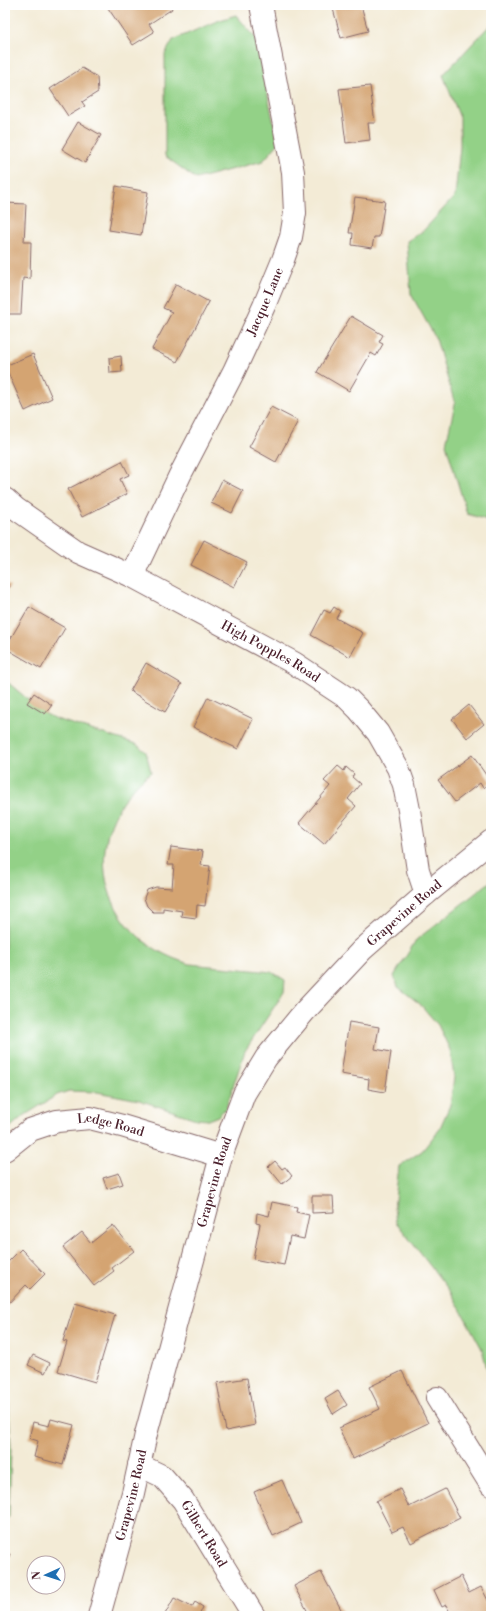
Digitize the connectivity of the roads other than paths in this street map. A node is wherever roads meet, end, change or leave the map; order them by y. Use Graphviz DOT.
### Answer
graph roads {
  1 [pos="261,5"];
  2 [pos="5,499"];
  3 [pos="132,576"];
  4 [pos="491,841"];
  5 [pos="426,894"];
  6 [pos="5,1150"];
  7 [pos="221,1156"];
  8 [pos="437,1398"];
  9 [pos="139,1465"];
  10 [pos="491,1486"];
  11 [pos="99,1616"];
  12 [pos="254,1616"];
  1 -- 3 [label="street, Jacque Lane"];
  2 -- 3 [label="street, High Popples Road"];
  3 -- 5 [label="street, High Popples Road"];
  4 -- 5 [label="street, Grapevine Road"];
  5 -- 7 [label="street, Grapevine Road"];
  6 -- 7 [label="street, Ledge Road"];
  7 -- 9 [label="street, Grapevine Road"];
  8 -- 10 [label="street"];
  9 -- 11 [label="street, Grapevine Road"];
  9 -- 12 [label="street, Gilbert Road"];
}
